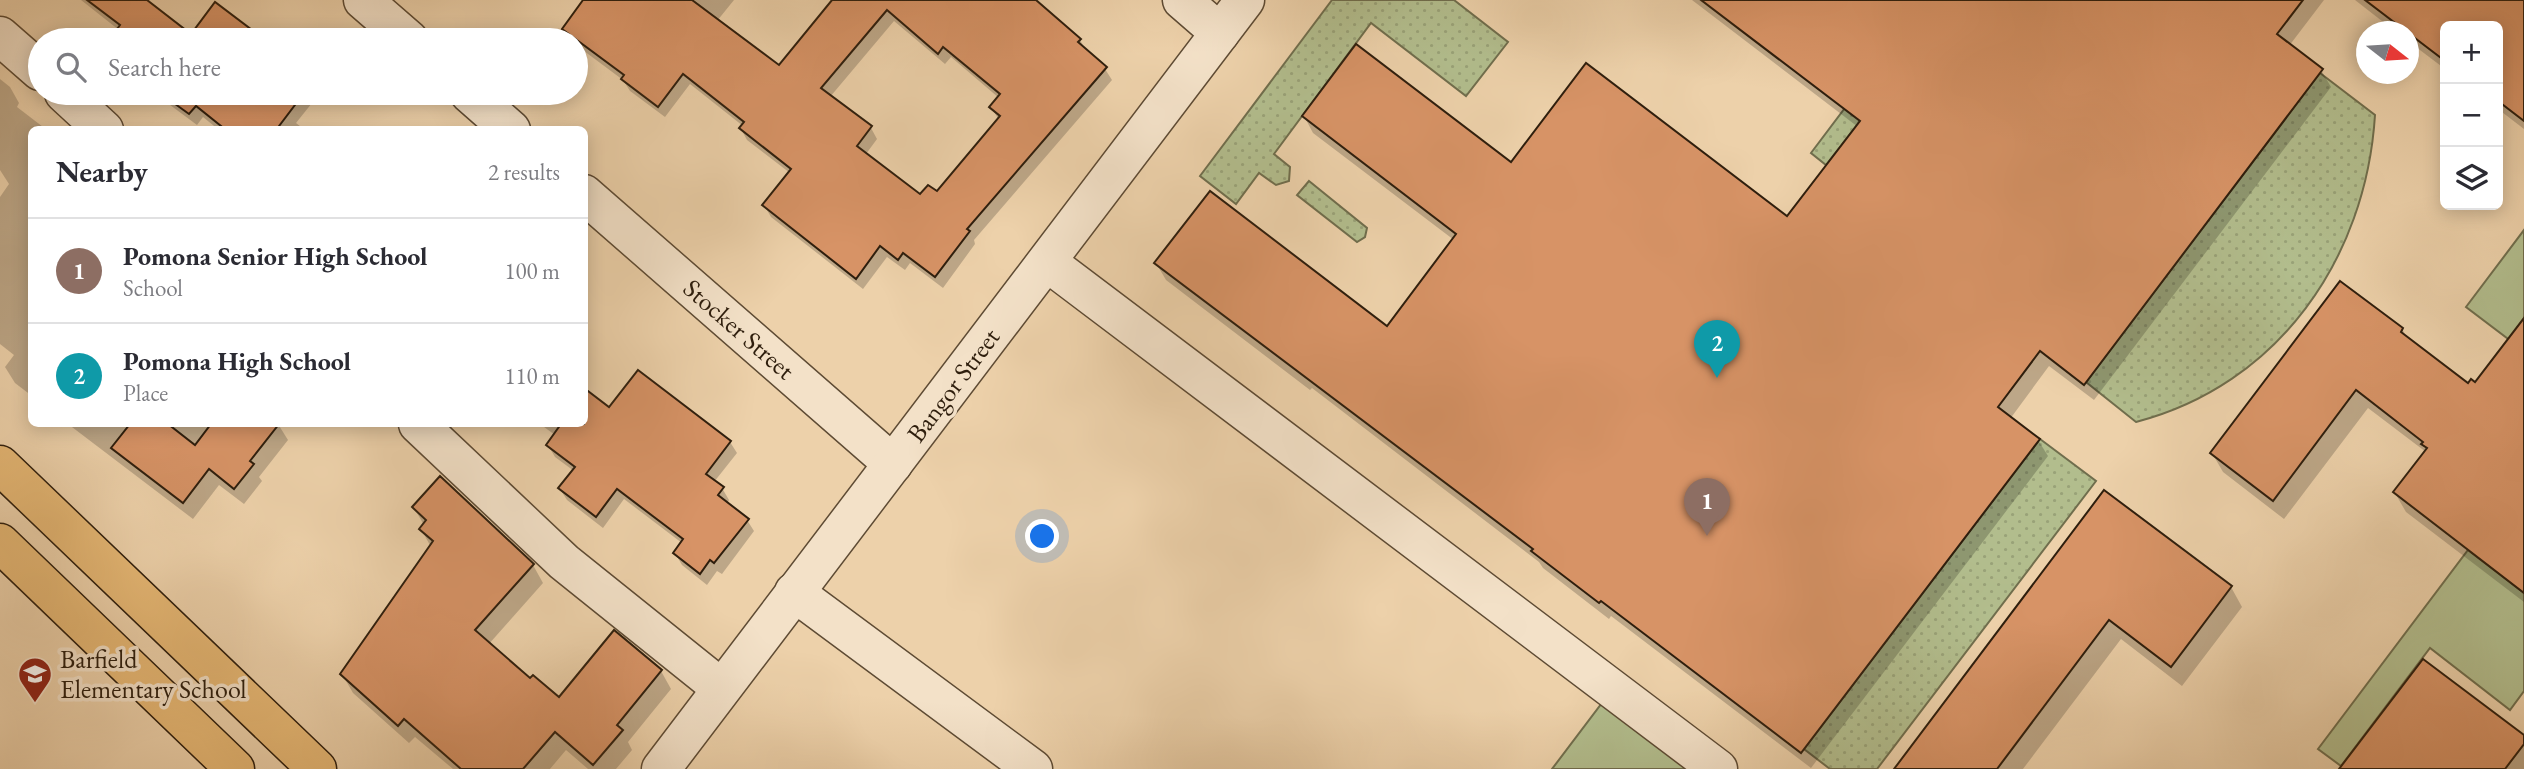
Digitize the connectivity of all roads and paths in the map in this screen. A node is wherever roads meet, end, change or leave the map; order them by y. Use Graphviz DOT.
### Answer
graph roads {
  1 [pos="363,0"];
  2 [pos="1182,0"];
  3 [pos="1245,0"];
  4 [pos="395,28"];
  5 [pos="1220,33"];
  6 [pos="0,36"];
  7 [pos="28,60"];
  8 [pos="77,105"];
  9 [pos="483,105"];
  10 [pos="100,126"];
  11 [pos="506,126"];
  12 [pos="588,197"];
  13 [pos="1046,262"];
  14 [pos="421,427"];
  15 [pos="893,464"];
  16 [pos="0,465"];
  17 [pos="0,543"];
  18 [pos="794,592"];
  19 [pos="721,688"];
  20 [pos="235,769"];
  21 [pos="317,769"];
  22 [pos="661,769"];
  23 [pos="1033,769"];
  24 [pos="1718,769"];
  1 -- 4 [label="street"];
  2 -- 5 [label="street"];
  3 -- 5 [label="street, Bangor Street"];
  5 -- 13 [label="street, Bangor Street"];
  6 -- 7 [label="street"];
  8 -- 10 [label="street"];
  9 -- 11 [label="street"];
  12 -- 15 [label="street, Stocker Street"];
  13 -- 15 [label="street, Bangor Street"];
  13 -- 24 [label="street"];
  14 -- 19 [label="street"];
  15 -- 18 [label="street, Bangor Street"];
  16 -- 21 [label="main road"];
  17 -- 20 [label="main road"];
  18 -- 19 [label="street, Bangor Street"];
  18 -- 23 [label="street"];
  19 -- 22 [label="street, Bangor Street"];
}
